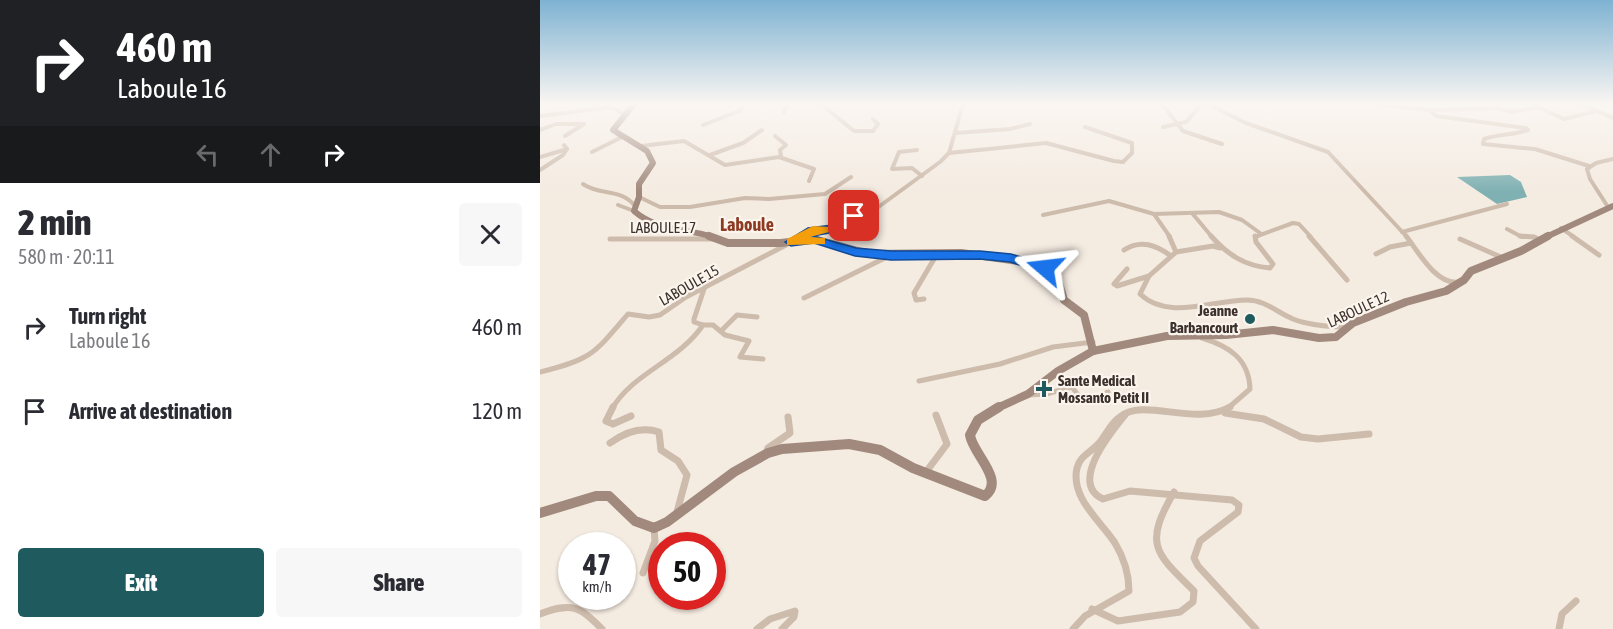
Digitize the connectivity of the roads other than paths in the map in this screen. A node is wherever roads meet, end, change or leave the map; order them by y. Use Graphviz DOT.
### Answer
graph roads {
  1 [pos="569,133"];
  2 [pos="617,133"];
  3 [pos="757,133"];
  4 [pos="955,133"];
  5 [pos="1107,133"];
  6 [pos="1189,133"];
  7 [pos="1275,133"];
  8 [pos="1501,133"];
  9 [pos="565,136"];
  10 [pos="775,136"];
  11 [pos="622,137"];
  12 [pos="1222,144"];
  13 [pos="641,146"];
  14 [pos="917,150"];
  15 [pos="592,152"];
  16 [pos="949,153"];
  17 [pos="710,155"];
  18 [pos="782,156"];
  19 [pos="540,157"];
  20 [pos="1613,159"];
  21 [pos="1589,166"];
  22 [pos="540,170"];
  23 [pos="922,176"];
  24 [pos="851,177"];
  25 [pos="808,181"];
  26 [pos="583,184"];
  27 [pos="639,197"];
  28 [pos="1507,204"];
  29 [pos="1610,204"];
  30 [pos="618,205"];
  31 [pos="634,208"];
  32 [pos="1192,213"];
  33 [pos="1154,214"];
  34 [pos="1043,215"];
  35 [pos="1561,228"];
  36 [pos="1507,229"];
  37 [pos="1402,232"];
  38 [pos="1260,233"];
  39 [pos="610,239"];
  40 [pos="715,239"];
  41 [pos="1460,239"];
  42 [pos="1541,241"];
  43 [pos="791,242"];
  44 [pos="1411,243"];
  45 [pos="1220,248"];
  46 [pos="1124,250"];
  47 [pos="937,254"];
  48 [pos="1174,254"];
  49 [pos="1376,254"];
  50 [pos="891,255"];
  51 [pos="1599,255"];
  52 [pos="1503,258"];
  53 [pos="1127,269"];
  54 [pos="1149,276"];
  55 [pos="1347,280"];
  56 [pos="1460,282"];
  57 [pos="705,286"];
  58 [pos="804,298"];
  59 [pos="924,299"];
  60 [pos="757,317"];
  61 [pos="703,325"];
  62 [pos="1348,328"];
  63 [pos="721,331"];
  64 [pos="1192,335"];
  65 [pos="1093,346"];
  66 [pos="763,359"];
  67 [pos="540,372"];
  68 [pos="919,381"];
  69 [pos="1108,392"];
  70 [pos="1026,395"];
  71 [pos="1128,412"];
  72 [pos="1223,413"];
  73 [pos="936,415"];
  74 [pos="631,416"];
  75 [pos="788,417"];
  76 [pos="1369,434"];
  77 [pos="610,443"];
  78 [pos="765,454"];
  79 [pos="926,472"];
  80 [pos="1174,492"];
  81 [pos="540,513"];
  82 [pos="675,516"];
  83 [pos="654,528"];
  84 [pos="643,573"];
  85 [pos="1576,601"];
  86 [pos="1092,609"];
  87 [pos="540,614"];
  88 [pos="602,629"];
  89 [pos="757,629"];
  90 [pos="782,629"];
  91 [pos="1073,629"];
  92 [pos="1256,629"];
  93 [pos="1559,629"];
  1 -- 9 [label="street"];
  2 -- 11 [label="main road"];
  3 -- 17 [label="street"];
  4 -- 16 [label="street"];
  5 -- 16 [label="street"];
  6 -- 12 [label="street"];
  7 -- 37 [label="street"];
  8 -- 21 [label="street"];
  10 -- 18 [label="street"];
  11 -- 13 [label="main road"];
  11 -- 15 [label="street"];
  13 -- 17 [label="street"];
  13 -- 27 [label="main road"];
  14 -- 23 [label="street"];
  16 -- 23 [label="street, LABOULE 15"];
  17 -- 18 [label="street"];
  18 -- 25 [label="street"];
  19 -- 22 [label="street"];
  20 -- 21 [label="street"];
  21 -- 29 [label="street"];
  23 -- 43 [label="street, LABOULE 15"];
  24 -- 27 [label="street"];
  26 -- 31 [label="street"];
  27 -- 31 [label="main road"];
  28 -- 37 [label="street"];
  29 -- 35 [label="main road, LABOULE 12"];
  30 -- 31 [label="street"];
  31 -- 40 [label="main road"];
  32 -- 33 [label="street"];
  32 -- 38 [label="street"];
  32 -- 45 [label="street"];
  33 -- 34 [label="street"];
  33 -- 48 [label="street"];
  35 -- 42 [label="main road, LABOULE 12"];
  35 -- 51 [label="street"];
  36 -- 42 [label="street"];
  37 -- 44 [label="street"];
  38 -- 45 [label="street"];
  38 -- 55 [label="street"];
  39 -- 40 [label="street, LABOULE 17"];
  40 -- 43 [label="main road"];
  41 -- 52 [label="street"];
  42 -- 52 [label="main road, LABOULE 12"];
  43 -- 50 [label="main road"];
  43 -- 57 [label="street, LABOULE 15"];
  44 -- 49 [label="street"];
  44 -- 56 [label="street"];
  45 -- 48 [label="street"];
  46 -- 48 [label="street"];
  47 -- 50 [label="main road"];
  47 -- 59 [label="street"];
  47 -- 65 [label="main road"];
  48 -- 54 [label="street"];
  50 -- 58 [label="street"];
  52 -- 56 [label="main road, LABOULE 12"];
  53 -- 54 [label="street"];
  54 -- 62 [label="street"];
  56 -- 62 [label="main road, LABOULE 12"];
  57 -- 61 [label="street"];
  57 -- 67 [label="street, LABOULE 15"];
  60 -- 63 [label="street"];
  61 -- 63 [label="street"];
  61 -- 74 [label="street"];
  62 -- 64 [label="main road, LABOULE 12"];
  63 -- 66 [label="street"];
  64 -- 65 [label="main road, LABOULE 12"];
  64 -- 72 [label="street"];
  65 -- 68 [label="street"];
  65 -- 70 [label="main road, LABOULE 12"];
  69 -- 70 [label="street"];
  70 -- 79 [label="main road, LABOULE 12"];
  71 -- 72 [label="street"];
  71 -- 80 [label="street"];
  71 -- 86 [label="street"];
  72 -- 76 [label="street"];
  73 -- 79 [label="street"];
  75 -- 78 [label="street"];
  77 -- 82 [label="street"];
  78 -- 79 [label="main road"];
  78 -- 82 [label="main road"];
  80 -- 86 [label="street"];
  80 -- 92 [label="street"];
  81 -- 83 [label="main road"];
  82 -- 83 [label="main road"];
  83 -- 84 [label="street"];
  85 -- 93 [label="street"];
  86 -- 91 [label="street"];
  87 -- 88 [label="street"];
  89 -- 90 [label="street"];
}
